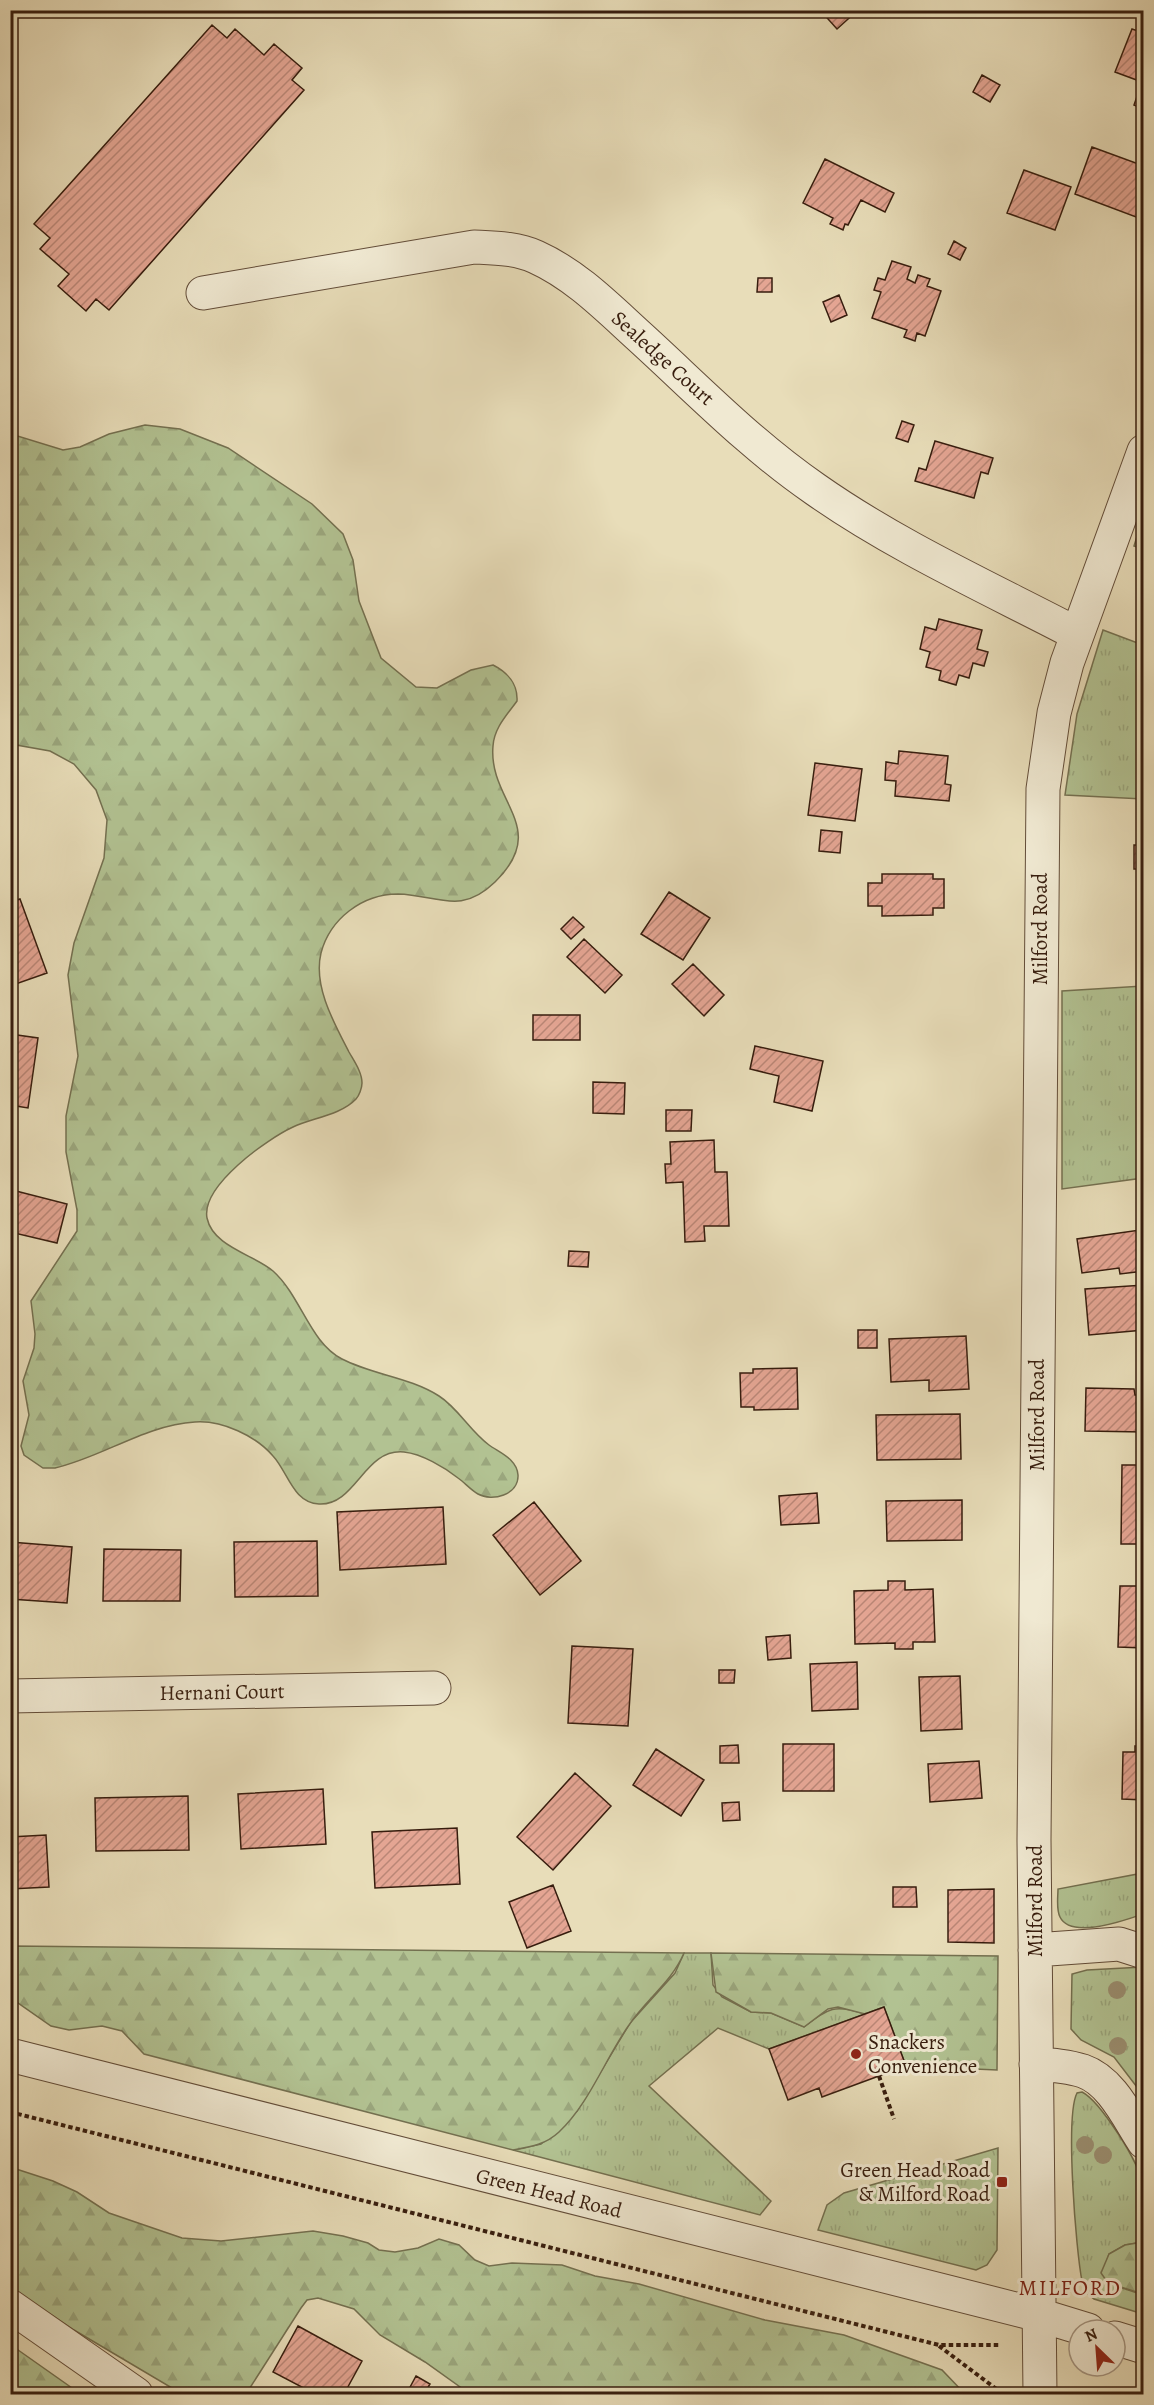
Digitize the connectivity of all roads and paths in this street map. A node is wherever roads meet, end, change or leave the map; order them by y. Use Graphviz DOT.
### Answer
graph roads {
  1 [pos="203,294"];
  2 [pos="1143,451"];
  3 [pos="1077,634"];
  4 [pos="434,1688"];
  5 [pos="10,1696"];
  6 [pos="1135,1942"];
  7 [pos="1035,1950"];
  8 [pos="10,2055"];
  9 [pos="1036,2064"];
  10 [pos="879,2076"];
  11 [pos="10,2112"];
  12 [pos="894,2119"];
  13 [pos="1143,2142"];
  14 [pos="10,2306"];
  15 [pos="1039,2315"];
  16 [pos="1067,2324"];
  17 [pos="1127,2342"];
  18 [pos="939,2345"];
  19 [pos="1143,2347"];
  20 [pos="1040,2356"];
  21 [pos="1067,2364"];
  22 [pos="136,2394"];
  23 [pos="1004,2394"];
  24 [pos="1040,2394"];
  1 -- 3 [label="street, Sealedge Court"];
  2 -- 3 [label="street, Milford Road"];
  3 -- 7 [label="street, Milford Road"];
  4 -- 5 [label="street, Hernani Court"];
  6 -- 7 [label="street"];
  7 -- 9 [label="street, Milford Road"];
  8 -- 15 [label="street, Green Head Road"];
  9 -- 13 [label="street"];
  9 -- 15 [label="street, Milford Road"];
  10 -- 12 [label="path"];
  11 -- 18 [label="path"];
  14 -- 22 [label="street"];
  15 -- 16 [label="street, Green Head Road"];
  15 -- 20 [label="street, Milford Road"];
  17 -- 19 [label="street"];
  18 -- 20 [label="path"];
  18 -- 23 [label="path"];
  20 -- 21 [label="path"];
  20 -- 24 [label="street, Milford Road"];
}
